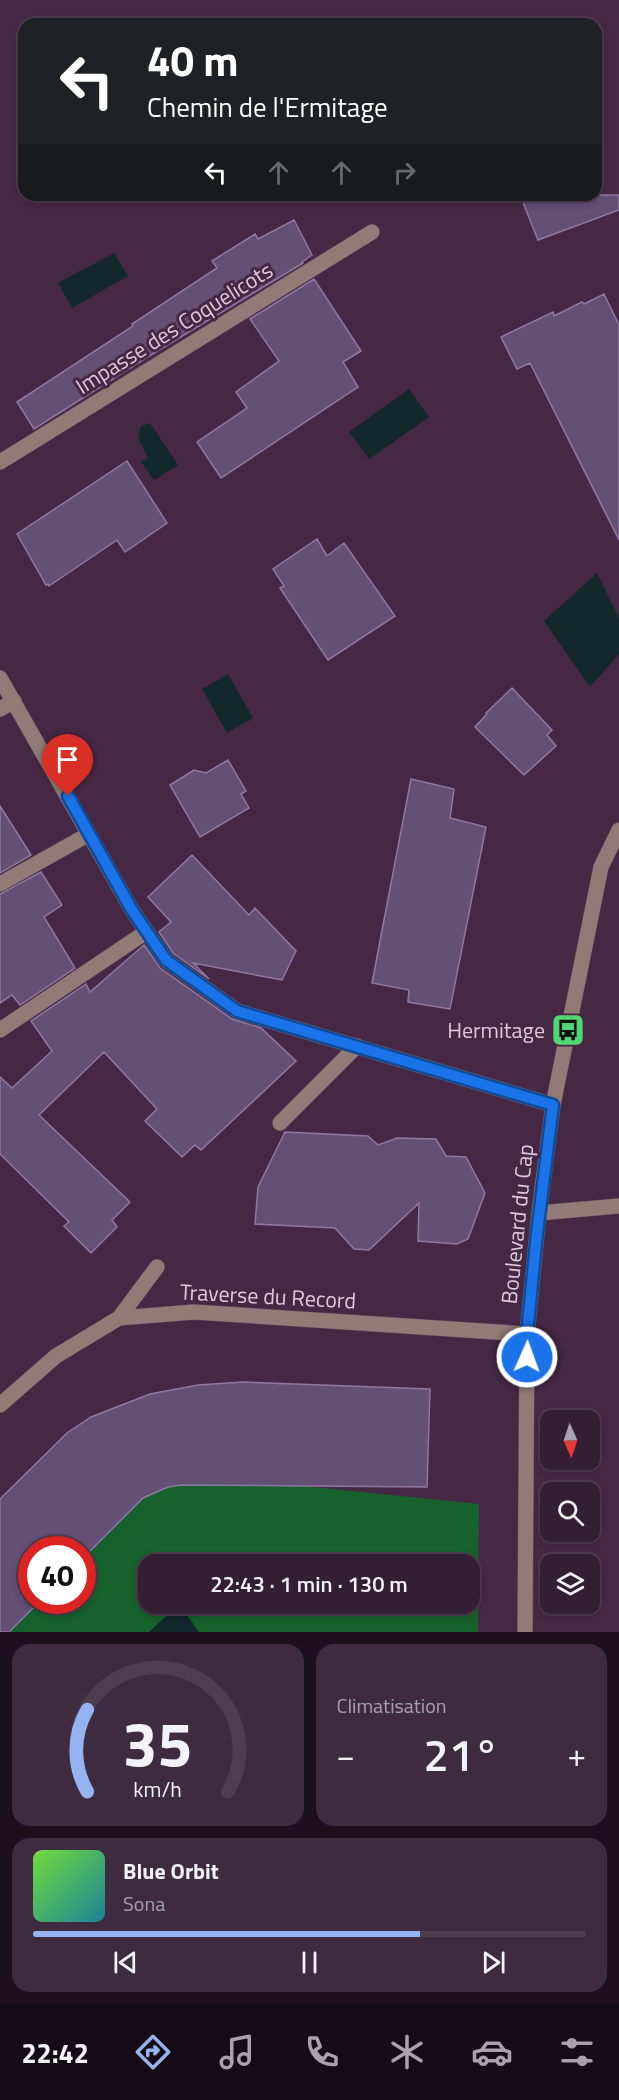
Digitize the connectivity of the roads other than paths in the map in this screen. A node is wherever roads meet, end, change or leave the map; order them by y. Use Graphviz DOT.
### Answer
graph roads {
  1 [pos="372,232"];
  2 [pos="0,462"];
  3 [pos="0,678"];
  4 [pos="14,701"];
  5 [pos="0,709"];
  6 [pos="619,830"];
  7 [pos="89,834"];
  8 [pos="0,884"];
  9 [pos="146,932"];
  10 [pos="0,1030"];
  11 [pos="357,1047"];
  12 [pos="553,1105"];
  13 [pos="280,1123"];
  14 [pos="619,1206"];
  15 [pos="539,1213"];
  16 [pos="157,1267"];
  17 [pos="119,1318"];
  18 [pos="527,1334"];
  19 [pos="0,1405"];
  20 [pos="525,1632"];
  1 -- 2 [label="street, Impasse des Coquelicots"];
  3 -- 4 [label="street"];
  4 -- 5 [label="street"];
  4 -- 7 [label="street"];
  6 -- 12 [label="street, Boulevard du Cap"];
  7 -- 8 [label="street"];
  7 -- 9 [label="street"];
  9 -- 10 [label="street"];
  9 -- 11 [label="street"];
  11 -- 12 [label="street"];
  11 -- 13 [label="street"];
  12 -- 15 [label="street, Boulevard du Cap"];
  14 -- 15 [label="street"];
  15 -- 18 [label="street, Boulevard du Cap"];
  16 -- 17 [label="street"];
  17 -- 18 [label="street, Traverse du Record"];
  17 -- 19 [label="street, Traverse du Record"];
  18 -- 20 [label="street, Boulevard du Cap"];
}
